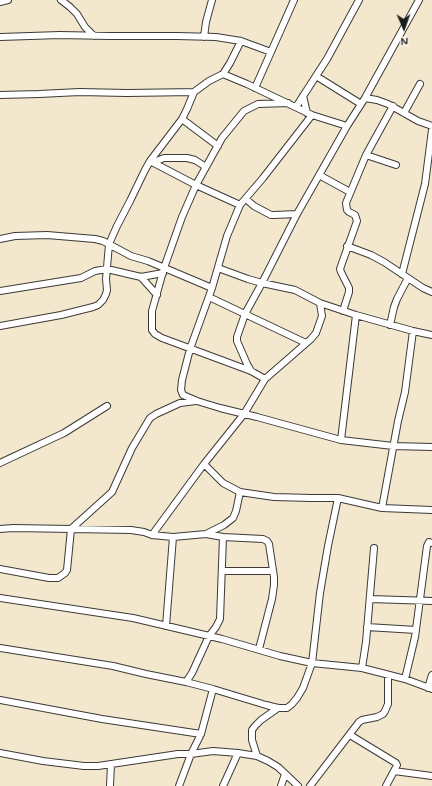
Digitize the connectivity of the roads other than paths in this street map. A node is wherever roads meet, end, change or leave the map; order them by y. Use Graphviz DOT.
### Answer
graph roads {
  1 [pos="8,0"];
  2 [pos="61,0"];
  3 [pos="212,0"];
  4 [pos="294,0"];
  5 [pos="359,0"];
  6 [pos="419,0"];
  7 [pos="0,2"];
  8 [pos="85,27"];
  9 [pos="84,36"];
  10 [pos="94,36"];
  11 [pos="0,37"];
  12 [pos="204,37"];
  13 [pos="241,41"];
  14 [pos="271,52"];
  15 [pos="223,74"];
  16 [pos="316,76"];
  17 [pos="420,84"];
  18 [pos="255,88"];
  19 [pos="263,91"];
  20 [pos="194,92"];
  21 [pos="0,95"];
  22 [pos="303,96"];
  23 [pos="363,101"];
  24 [pos="288,103"];
  25 [pos="258,104"];
  26 [pos="393,106"];
  27 [pos="296,107"];
  28 [pos="404,113"];
  29 [pos="310,114"];
  30 [pos="182,119"];
  31 [pos="347,126"];
  32 [pos="432,126"];
  33 [pos="432,130"];
  34 [pos="218,146"];
  35 [pos="366,155"];
  36 [pos="430,159"];
  37 [pos="152,162"];
  38 [pos="396,165"];
  39 [pos="206,167"];
  40 [pos="319,175"];
  41 [pos="425,184"];
  42 [pos="196,185"];
  43 [pos="432,186"];
  44 [pos="350,192"];
  45 [pos="246,199"];
  46 [pos="240,205"];
  47 [pos="297,214"];
  48 [pos="0,239"];
  49 [pos="109,244"];
  50 [pos="347,246"];
  51 [pos="218,268"];
  52 [pos="107,269"];
  53 [pos="164,271"];
  54 [pos="402,274"];
  55 [pos="141,277"];
  56 [pos="408,278"];
  57 [pos="262,284"];
  58 [pos="212,288"];
  59 [pos="0,291"];
  60 [pos="432,292"];
  61 [pos="157,294"];
  62 [pos="209,297"];
  63 [pos="320,303"];
  64 [pos="333,307"];
  65 [pos="343,311"];
  66 [pos="245,314"];
  67 [pos="356,315"];
  68 [pos="322,316"];
  69 [pos="390,325"];
  70 [pos="0,326"];
  71 [pos="413,331"];
  72 [pos="432,335"];
  73 [pos="306,343"];
  74 [pos="190,348"];
  75 [pos="251,370"];
  76 [pos="265,379"];
  77 [pos="197,401"];
  78 [pos="107,406"];
  79 [pos="244,414"];
  80 [pos="341,440"];
  81 [pos="393,446"];
  82 [pos="432,447"];
  83 [pos="0,463"];
  84 [pos="204,464"];
  85 [pos="240,492"];
  86 [pos="338,498"];
  87 [pos="382,508"];
  88 [pos="432,508"];
  89 [pos="0,529"];
  90 [pos="71,529"];
  91 [pos="206,534"];
  92 [pos="152,535"];
  93 [pos="173,537"];
  94 [pos="222,537"];
  95 [pos="432,543"];
  96 [pos="374,548"];
  97 [pos="0,569"];
  98 [pos="272,571"];
  99 [pos="222,572"];
  100 [pos="0,598"];
  101 [pos="370,599"];
  102 [pos="419,601"];
  103 [pos="432,601"];
  104 [pos="166,626"];
  105 [pos="367,627"];
  106 [pos="416,630"];
  107 [pos="209,636"];
  108 [pos="0,648"];
  109 [pos="259,649"];
  110 [pos="312,663"];
  111 [pos="362,668"];
  112 [pos="388,675"];
  113 [pos="432,675"];
  114 [pos="405,679"];
  115 [pos="186,682"];
  116 [pos="213,688"];
  117 [pos="430,688"];
  118 [pos="0,700"];
  119 [pos="278,708"];
  120 [pos="201,734"];
  121 [pos="350,734"];
  122 [pos="0,753"];
  123 [pos="238,753"];
  124 [pos="192,754"];
  125 [pos="257,756"];
  126 [pos="111,764"];
  127 [pos="394,771"];
  128 [pos="285,774"];
  129 [pos="432,776"];
  130 [pos="110,786"];
  131 [pos="179,786"];
  132 [pos="223,786"];
  133 [pos="281,786"];
  134 [pos="298,786"];
  135 [pos="310,786"];
  136 [pos="386,786"];
  1 -- 7 [label="street"];
  2 -- 8 [label="street"];
  3 -- 12 [label="street"];
  4 -- 14 [label="street"];
  5 -- 16 [label="street"];
  6 -- 23 [label="street"];
  8 -- 9 [label="street"];
  8 -- 10 [label="street"];
  9 -- 10 [label="street"];
  9 -- 11 [label="street"];
  10 -- 12 [label="street"];
  12 -- 13 [label="street"];
  13 -- 14 [label="street"];
  13 -- 15 [label="street"];
  14 -- 18 [label="street"];
  15 -- 18 [label="street"];
  15 -- 20 [label="street"];
  16 -- 22 [label="street"];
  16 -- 23 [label="street"];
  17 -- 28 [label="street"];
  18 -- 19 [label="street"];
  19 -- 24 [label="street"];
  19 -- 25 [label="street"];
  20 -- 21 [label="street"];
  20 -- 30 [label="street"];
  22 -- 27 [label="street"];
  22 -- 29 [label="street"];
  23 -- 26 [label="street"];
  23 -- 31 [label="street"];
  24 -- 25 [label="street"];
  24 -- 27 [label="street"];
  25 -- 34 [label="street"];
  26 -- 28 [label="street"];
  26 -- 35 [label="street"];
  27 -- 29 [label="street"];
  28 -- 32 [label="street"];
  29 -- 31 [label="street"];
  29 -- 45 [label="street"];
  30 -- 34 [label="street"];
  30 -- 37 [label="street"];
  31 -- 40 [label="street"];
  33 -- 36 [label="street"];
  34 -- 39 [label="street"];
  35 -- 38 [label="street"];
  35 -- 44 [label="street"];
  36 -- 41 [label="street"];
  37 -- 39 [label="street"];
  37 -- 42 [label="street"];
  37 -- 49 [label="street"];
  39 -- 42 [label="street"];
  40 -- 44 [label="street"];
  40 -- 47 [label="street"];
  41 -- 43 [label="street"];
  41 -- 54 [label="street"];
  42 -- 46 [label="street"];
  42 -- 53 [label="street"];
  44 -- 50 [label="street"];
  45 -- 46 [label="street"];
  45 -- 47 [label="street"];
  46 -- 51 [label="street"];
  47 -- 57 [label="street"];
  48 -- 49 [label="street"];
  49 -- 52 [label="street"];
  49 -- 53 [label="street"];
  50 -- 54 [label="street"];
  50 -- 65 [label="street"];
  51 -- 57 [label="street"];
  51 -- 58 [label="street"];
  52 -- 55 [label="street"];
  52 -- 59 [label="street"];
  52 -- 70 [label="street"];
  53 -- 55 [label="street"];
  53 -- 58 [label="street"];
  53 -- 61 [label="street"];
  54 -- 56 [label="street"];
  55 -- 61 [label="street"];
  56 -- 60 [label="street"];
  56 -- 69 [label="street"];
  57 -- 63 [label="street"];
  57 -- 66 [label="street"];
  58 -- 62 [label="street"];
  61 -- 74 [label="street"];
  62 -- 66 [label="street"];
  62 -- 74 [label="street"];
  63 -- 64 [label="street"];
  63 -- 68 [label="street"];
  64 -- 65 [label="street"];
  64 -- 68 [label="street"];
  65 -- 67 [label="street"];
  66 -- 73 [label="street"];
  66 -- 75 [label="street"];
  67 -- 69 [label="street"];
  67 -- 80 [label="street"];
  68 -- 73 [label="street"];
  69 -- 71 [label="street"];
  71 -- 72 [label="street"];
  71 -- 81 [label="street"];
  73 -- 76 [label="street"];
  74 -- 75 [label="street"];
  74 -- 77 [label="street"];
  75 -- 76 [label="street"];
  76 -- 79 [label="street"];
  77 -- 79 [label="street"];
  77 -- 90 [label="street"];
  78 -- 83 [label="street"];
  79 -- 80 [label="street"];
  79 -- 84 [label="street"];
  80 -- 81 [label="street"];
  81 -- 82 [label="street"];
  81 -- 87 [label="street"];
  84 -- 85 [label="street"];
  84 -- 92 [label="street"];
  85 -- 86 [label="street"];
  85 -- 91 [label="street"];
  86 -- 87 [label="street"];
  86 -- 110 [label="street"];
  87 -- 88 [label="street"];
  89 -- 90 [label="street"];
  90 -- 92 [label="street"];
  90 -- 97 [label="street"];
  91 -- 93 [label="street"];
  91 -- 94 [label="street"];
  92 -- 93 [label="street"];
  93 -- 104 [label="street"];
  94 -- 98 [label="street"];
  94 -- 99 [label="street"];
  95 -- 102 [label="street"];
  96 -- 101 [label="street"];
  98 -- 99 [label="street"];
  98 -- 109 [label="street"];
  99 -- 107 [label="street"];
  100 -- 104 [label="street"];
  101 -- 102 [label="street"];
  101 -- 105 [label="street"];
  102 -- 103 [label="street"];
  102 -- 106 [label="street"];
  104 -- 107 [label="street"];
  105 -- 106 [label="street"];
  105 -- 111 [label="street"];
  106 -- 114 [label="street"];
  107 -- 109 [label="street"];
  107 -- 115 [label="street"];
  108 -- 115 [label="street"];
  109 -- 110 [label="street"];
  110 -- 111 [label="street"];
  110 -- 119 [label="street"];
  111 -- 112 [label="street"];
  112 -- 114 [label="street"];
  112 -- 121 [label="street"];
  113 -- 117 [label="street"];
  114 -- 117 [label="street"];
  115 -- 116 [label="street"];
  116 -- 119 [label="street"];
  116 -- 120 [label="street"];
  118 -- 120 [label="street"];
  119 -- 125 [label="street"];
  120 -- 124 [label="street"];
  121 -- 127 [label="street"];
  121 -- 135 [label="street"];
  122 -- 126 [label="street"];
  123 -- 124 [label="street"];
  123 -- 125 [label="street"];
  123 -- 132 [label="street"];
  124 -- 126 [label="street"];
  124 -- 131 [label="street"];
  125 -- 128 [label="street"];
  126 -- 130 [label="street"];
  127 -- 129 [label="street"];
  127 -- 136 [label="street"];
  128 -- 133 [label="street"];
  128 -- 134 [label="street"];
}
